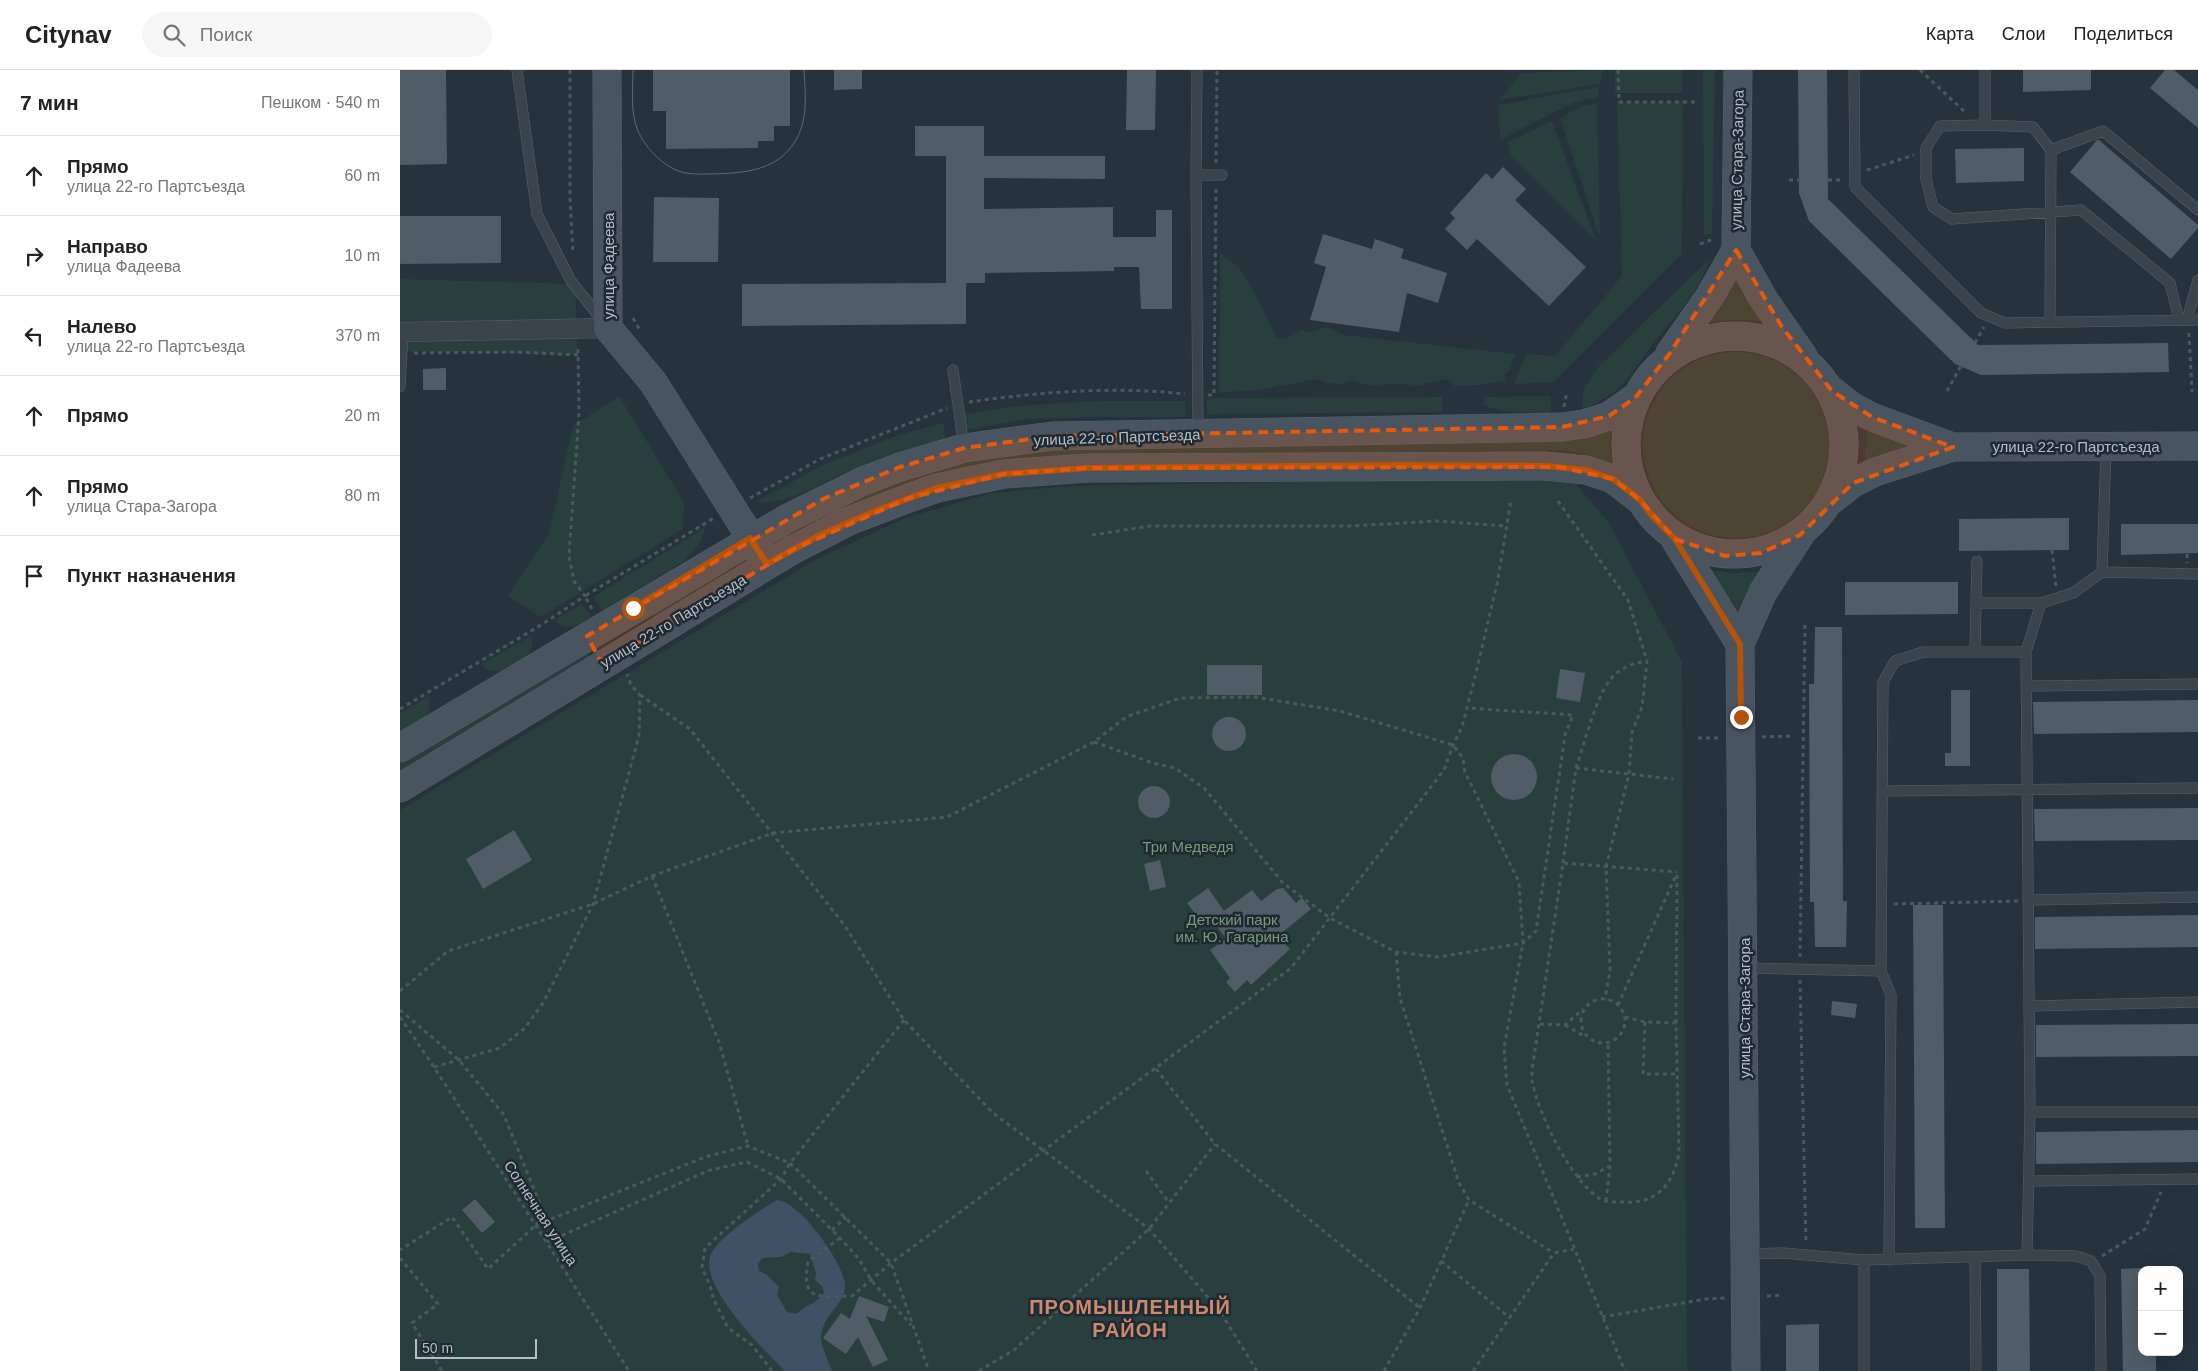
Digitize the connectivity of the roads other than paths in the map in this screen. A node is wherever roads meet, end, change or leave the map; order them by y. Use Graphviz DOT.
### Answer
graph roads {
  1 [pos="517,70"];
  2 [pos="607,70"];
  3 [pos="1197,70"];
  4 [pos="1738,70"];
  5 [pos="1854,70"];
  6 [pos="1986,70"];
  7 [pos="1982,125"];
  8 [pos="2051,150"];
  9 [pos="1196,175"];
  10 [pos="1219,175"];
  11 [pos="2198,210"];
  12 [pos="2051,211"];
  13 [pos="1736,250"];
  14 [pos="2198,280"];
  15 [pos="2188,320"];
  16 [pos="2050,322"];
  17 [pos="608,328"];
  18 [pos="402,332"];
  19 [pos="1670,353"];
  20 [pos="1808,363"];
  21 [pos="953,370"];
  22 [pos="400,387"];
  23 [pos="1832,391"];
  24 [pos="1634,398"];
  25 [pos="1198,434"];
  26 [pos="1954,446"];
  27 [pos="2198,446"];
  28 [pos="2106,447"];
  29 [pos="964,448"];
  30 [pos="1640,500"];
  31 [pos="1830,501"];
  32 [pos="1800,535"];
  33 [pos="750,538"];
  34 [pos="1675,539"];
  35 [pos="1977,561"];
  36 [pos="767,564"];
  37 [pos="2102,572"];
  38 [pos="2198,574"];
  39 [pos="1976,603"];
  40 [pos="2041,603"];
  41 [pos="633,608"];
  42 [pos="587,636"];
  43 [pos="648,636"];
  44 [pos="1740,644"];
  45 [pos="1975,651"];
  46 [pos="2026,652"];
  47 [pos="602,664"];
  48 [pos="2198,684"];
  49 [pos="2026,686"];
  50 [pos="400,748"];
  51 [pos="400,788"];
  52 [pos="2198,788"];
  53 [pos="2028,790"];
  54 [pos="1882,791"];
  55 [pos="2198,897"];
  56 [pos="2028,900"];
  57 [pos="1744,968"];
  58 [pos="1881,971"];
  59 [pos="2198,1002"];
  60 [pos="2029,1006"];
  61 [pos="2030,1112"];
  62 [pos="2198,1112"];
  63 [pos="2198,1179"];
  64 [pos="2029,1181"];
  65 [pos="1745,1254"];
  66 [pos="2027,1255"];
  67 [pos="1974,1257"];
  68 [pos="1864,1260"];
  69 [pos="1889,1260"];
  70 [pos="1746,1371"];
  71 [pos="1864,1371"];
  72 [pos="1976,1371"];
  73 [pos="2101,1371"];
  1 -- 17 [label="lane"];
  2 -- 17 [label="street, улица Фадеева"];
  3 -- 9 [label="lane"];
  4 -- 13 [label="street, улица Стара-Загора"];
  5 -- 16 [label="lane"];
  6 -- 7 [label="lane"];
  7 -- 8 [label="lane"];
  7 -- 12 [label="lane"];
  8 -- 11 [label="lane"];
  8 -- 12 [label="lane"];
  9 -- 10 [label="lane"];
  9 -- 25 [label="lane"];
  12 -- 15 [label="lane"];
  12 -- 16 [label="lane"];
  13 -- 19 [label="street, улица Стара-Загора"];
  13 -- 20 [label="street, улица Стара-Загора"];
  14 -- 15 [label="lane"];
  15 -- 16 [label="lane"];
  17 -- 18 [label="street"];
  17 -- 33 [label="street, улица Фадеева"];
  18 -- 22 [label="lane"];
  19 -- 20 [label="street"];
  19 -- 24 [label="street, улица Стара-Загора"];
  20 -- 23 [label="street"];
  21 -- 29 [label="lane"];
  23 -- 26 [label="street, улица 22-го Партсъезда"];
  23 -- 31 [label="street"];
  24 -- 25 [label="street, улица 22-го Партсъезда"];
  24 -- 30 [label="street"];
  25 -- 29 [label="street, улица 22-го Партсъезда"];
  26 -- 28 [label="street, улица 22-го Партсъезда"];
  26 -- 31 [label="street, улица 22-го Партсъезда"];
  27 -- 28 [label="street, улица 22-го Партсъезда"];
  28 -- 37 [label="lane"];
  29 -- 33 [label="street, улица 22-го Партсъезда"];
  30 -- 34 [label="street"];
  30 -- 36 [label="street, улица 22-го Партсъезда"];
  31 -- 32 [label="street, улица Стара-Загора"];
  32 -- 34 [label="street"];
  32 -- 44 [label="street, улица Стара-Загора"];
  33 -- 36 [label="street, улица Фадеева"];
  33 -- 41 [label="street, улица 22-го Партсъезда"];
  34 -- 44 [label="street"];
  35 -- 39 [label="lane"];
  36 -- 43 [label="street, улица 22-го Партсъезда"];
  37 -- 38 [label="lane"];
  37 -- 40 [label="lane"];
  39 -- 40 [label="lane"];
  39 -- 45 [label="lane"];
  40 -- 46 [label="lane"];
  41 -- 42 [label="street, улица 22-го Партсъезда"];
  41 -- 43 [label="street"];
  42 -- 47 [label="street"];
  42 -- 50 [label="street, улица 22-го Партсъезда"];
  43 -- 47 [label="street, улица 22-го Партсъезда"];
  44 -- 57 [label="street, улица Стара-Загора"];
  45 -- 46 [label="lane"];
  45 -- 54 [label="lane"];
  46 -- 49 [label="lane"];
  47 -- 51 [label="street, улица 22-го Партсъезда"];
  48 -- 49 [label="lane"];
  49 -- 53 [label="lane"];
  52 -- 53 [label="lane"];
  53 -- 54 [label="lane"];
  53 -- 56 [label="lane"];
  54 -- 58 [label="lane"];
  55 -- 56 [label="lane"];
  56 -- 60 [label="lane"];
  57 -- 58 [label="lane"];
  57 -- 65 [label="street, улица Стара-Загора"];
  58 -- 69 [label="lane"];
  59 -- 60 [label="lane"];
  60 -- 61 [label="lane"];
  61 -- 62 [label="lane"];
  61 -- 64 [label="lane"];
  63 -- 64 [label="lane"];
  64 -- 66 [label="lane"];
  65 -- 68 [label="lane"];
  65 -- 70 [label="street, улица Стара-Загора"];
  66 -- 67 [label="lane"];
  66 -- 73 [label="lane"];
  67 -- 69 [label="lane"];
  67 -- 72 [label="lane"];
  68 -- 69 [label="lane"];
  68 -- 71 [label="lane"];
}
